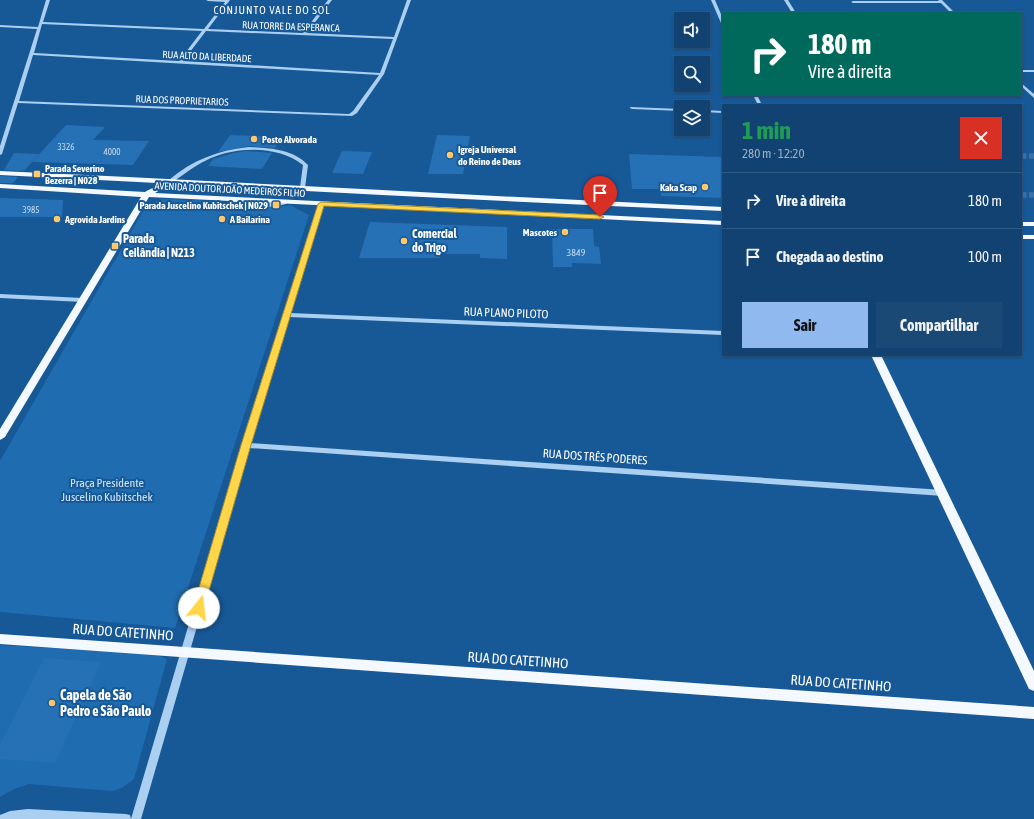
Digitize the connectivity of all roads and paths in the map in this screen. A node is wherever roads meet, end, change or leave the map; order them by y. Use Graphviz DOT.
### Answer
graph roads {
  1 [pos="48,0"];
  2 [pos="208,0"];
  3 [pos="227,0"];
  4 [pos="330,0"];
  5 [pos="410,0"];
  6 [pos="713,0"];
  7 [pos="786,0"];
  8 [pos="941,1"];
  9 [pos="853,2"];
  10 [pos="793,12"];
  11 [pos="952,12"];
  12 [pos="722,21"];
  13 [pos="40,25"];
  14 [pos="0,26"];
  15 [pos="204,30"];
  16 [pos="304,34"];
  17 [pos="396,38"];
  18 [pos="32,54"];
  19 [pos="180,63"];
  20 [pos="1022,72"];
  21 [pos="1034,72"];
  22 [pos="382,74"];
  23 [pos="1022,85"];
  24 [pos="1034,97"];
  25 [pos="18,102"];
  26 [pos="632,108"];
  27 [pos="674,110"];
  28 [pos="710,111"];
  29 [pos="722,112"];
  30 [pos="0,154"];
  31 [pos="0,173"];
  32 [pos="172,180"];
  33 [pos="0,186"];
  34 [pos="264,186"];
  35 [pos="303,187"];
  36 [pos="394,192"];
  37 [pos="146,195"];
  38 [pos="321,204"];
  39 [pos="722,209"];
  40 [pos="722,223"];
  41 [pos="1022,224"];
  42 [pos="1034,224"];
  43 [pos="1022,237"];
  44 [pos="1034,238"];
  45 [pos="0,296"];
  46 [pos="83,300"];
  47 [pos="287,315"];
  48 [pos="722,333"];
  49 [pos="876,356"];
  50 [pos="1,432"];
  51 [pos="246,445"];
  52 [pos="942,493"];
  53 [pos="0,639"];
  54 [pos="186,653"];
  55 [pos="1034,685"];
  56 [pos="1034,713"];
  57 [pos="3,819"];
  58 [pos="126,819"];
  59 [pos="136,819"];
  1 -- 13 [label="street"];
  2 -- 3 [label="street"];
  3 -- 15 [label="street"];
  4 -- 16 [label="street"];
  5 -- 17 [label="street"];
  6 -- 12 [label="street"];
  7 -- 10 [label="street"];
  8 -- 9 [label="street"];
  8 -- 11 [label="street"];
  13 -- 14 [label="street, RUA TORRE DA ESPERANCA"];
  13 -- 15 [label="street, RUA TORRE DA ESPERANCA"];
  13 -- 18 [label="street"];
  15 -- 16 [label="street, RUA TORRE DA ESPERANCA"];
  15 -- 19 [label="street"];
  16 -- 17 [label="street, RUA TORRE DA ESPERANCA"];
  17 -- 22 [label="street"];
  18 -- 19 [label="street, RUA ALTO DA LIBERDADE"];
  18 -- 25 [label="street"];
  19 -- 22 [label="street, RUA ALTO DA LIBERDADE"];
  20 -- 21 [label="street"];
  22 -- 25 [label="street, RUA DOS PROPRIETARIOS"];
  23 -- 24 [label="street"];
  25 -- 30 [label="street"];
  26 -- 27 [label="street"];
  28 -- 29 [label="street"];
  31 -- 32 [label="main road, AVENIDA DOUTOR JOÃO MEDEIROS FILHO"];
  32 -- 34 [label="main road, AVENIDA DOUTOR JOÃO MEDEIROS FILHO"];
  32 -- 35 [label="street"];
  33 -- 37 [label="main road, AVENIDA DOUTOR JOÃO MEDEIROS FILHO"];
  34 -- 35 [label="main road, AVENIDA DOUTOR JOÃO MEDEIROS FILHO"];
  34 -- 37 [label="main road"];
  35 -- 36 [label="main road, AVENIDA DOUTOR JOÃO MEDEIROS FILHO"];
  36 -- 38 [label="main road"];
  36 -- 39 [label="main road, AVENIDA DOUTOR JOÃO MEDEIROS FILHO"];
  37 -- 38 [label="main road, AVENIDA DOUTOR JOÃO MEDEIROS FILHO"];
  37 -- 46 [label="main road"];
  38 -- 40 [label="main road, AVENIDA DOUTOR JOÃO MEDEIROS FILHO"];
  38 -- 47 [label="street"];
  41 -- 42 [label="main road"];
  43 -- 44 [label="main road"];
  45 -- 46 [label="street"];
  46 -- 50 [label="main road"];
  47 -- 48 [label="street, RUA PLANO PILOTO"];
  47 -- 51 [label="street"];
  49 -- 52 [label="main road"];
  51 -- 52 [label="street, RUA DOS TRÊS PODERES"];
  51 -- 54 [label="street"];
  52 -- 55 [label="main road"];
  53 -- 54 [label="main road, RUA DO CATETINHO"];
  54 -- 56 [label="main road, RUA DO CATETINHO"];
  54 -- 59 [label="street"];
  57 -- 58 [label="street"];
}
